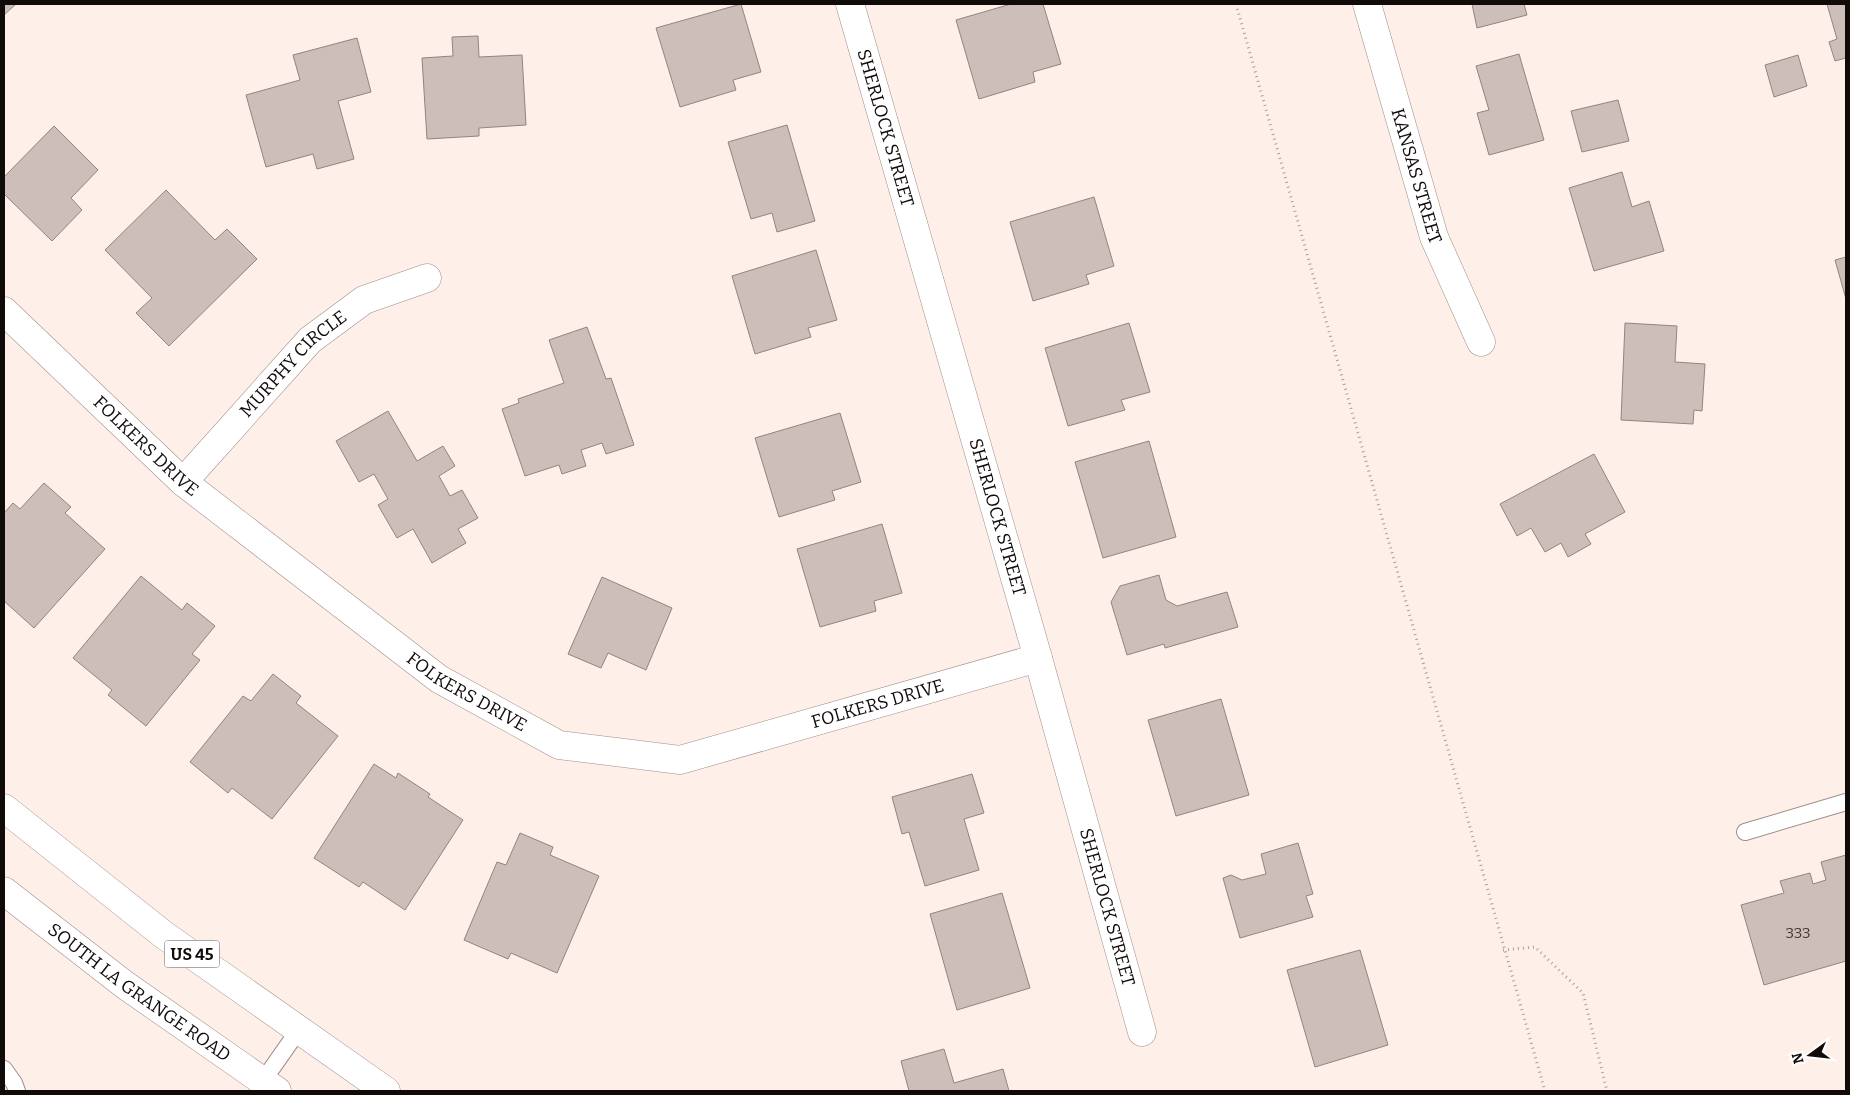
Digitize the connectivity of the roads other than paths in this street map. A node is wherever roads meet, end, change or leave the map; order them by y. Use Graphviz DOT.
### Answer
graph roads {
  1 [pos="850,4"];
  2 [pos="1367,4"];
  3 [pos="427,278"];
  4 [pos="4,311"];
  5 [pos="1481,342"];
  6 [pos="183,482"];
  7 [pos="1038,658"];
  8 [pos="1846,802"];
  9 [pos="4,808"];
  10 [pos="1745,832"];
  11 [pos="4,890"];
  12 [pos="298,1031"];
  13 [pos="1142,1032"];
  14 [pos="4,1069"];
  15 [pos="265,1088"];
  16 [pos="17,1091"];
  17 [pos="386,1091"];
  1 -- 7 [label="street, SHERLOCK STREET"];
  2 -- 5 [label="street, KANSAS STREET"];
  3 -- 6 [label="street, MURPHY CIRCLE"];
  4 -- 6 [label="street, FOLKERS DRIVE"];
  6 -- 7 [label="street, FOLKERS DRIVE"];
  7 -- 13 [label="street, SHERLOCK STREET"];
  8 -- 10 [label="lane"];
  9 -- 12 [label="street, US 45"];
  11 -- 15 [label="street, SOUTH LA GRANGE ROAD"];
  12 -- 15 [label="lane"];
  12 -- 17 [label="street, US 45"];
  14 -- 16 [label="lane"];
}
